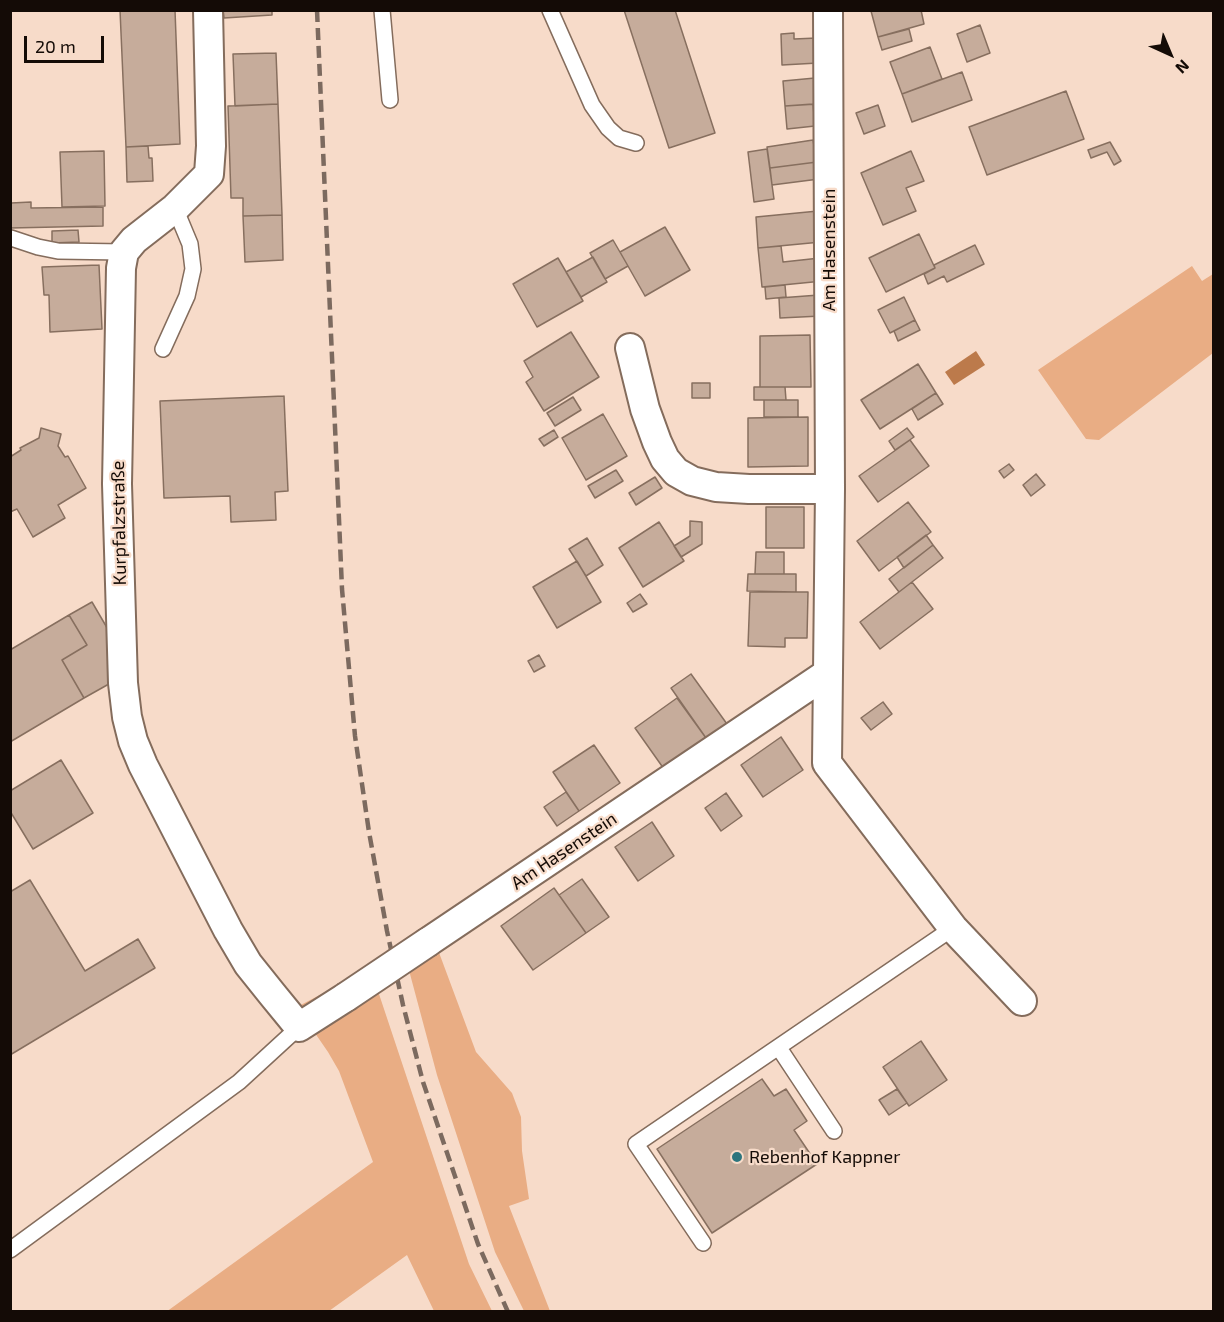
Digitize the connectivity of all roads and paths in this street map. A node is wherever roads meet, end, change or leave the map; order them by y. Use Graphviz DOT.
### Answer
graph roads {
  1 [pos="208,10"];
  2 [pos="382,10"];
  3 [pos="550,10"];
  4 [pos="828,10"];
  5 [pos="390,100"];
  6 [pos="636,142"];
  7 [pos="176,208"];
  8 [pos="11,238"];
  9 [pos="124,252"];
  10 [pos="630,348"];
  11 [pos="163,349"];
  12 [pos="830,489"];
  13 [pos="828,673"];
  14 [pos="953,928"];
  15 [pos="1023,1001"];
  16 [pos="299,1027"];
  17 [pos="779,1048"];
  18 [pos="834,1131"];
  19 [pos="703,1243"];
  20 [pos="10,1250"];
  1 -- 7 [label="street"];
  2 -- 5 [label="lane"];
  3 -- 6 [label="lane"];
  4 -- 12 [label="street, Am Hasenstein"];
  7 -- 9 [label="street"];
  7 -- 11 [label="lane"];
  8 -- 9 [label="lane"];
  9 -- 16 [label="street, Kurpfalzstraße"];
  10 -- 12 [label="street"];
  12 -- 13 [label="street, Am Hasenstein"];
  13 -- 14 [label="street, Am Hasenstein"];
  13 -- 16 [label="street, Am Hasenstein, bridge"];
  14 -- 15 [label="street, Am Hasenstein"];
  14 -- 17 [label="lane"];
  16 -- 20 [label="lane"];
  17 -- 18 [label="lane"];
  17 -- 19 [label="lane"];
}
